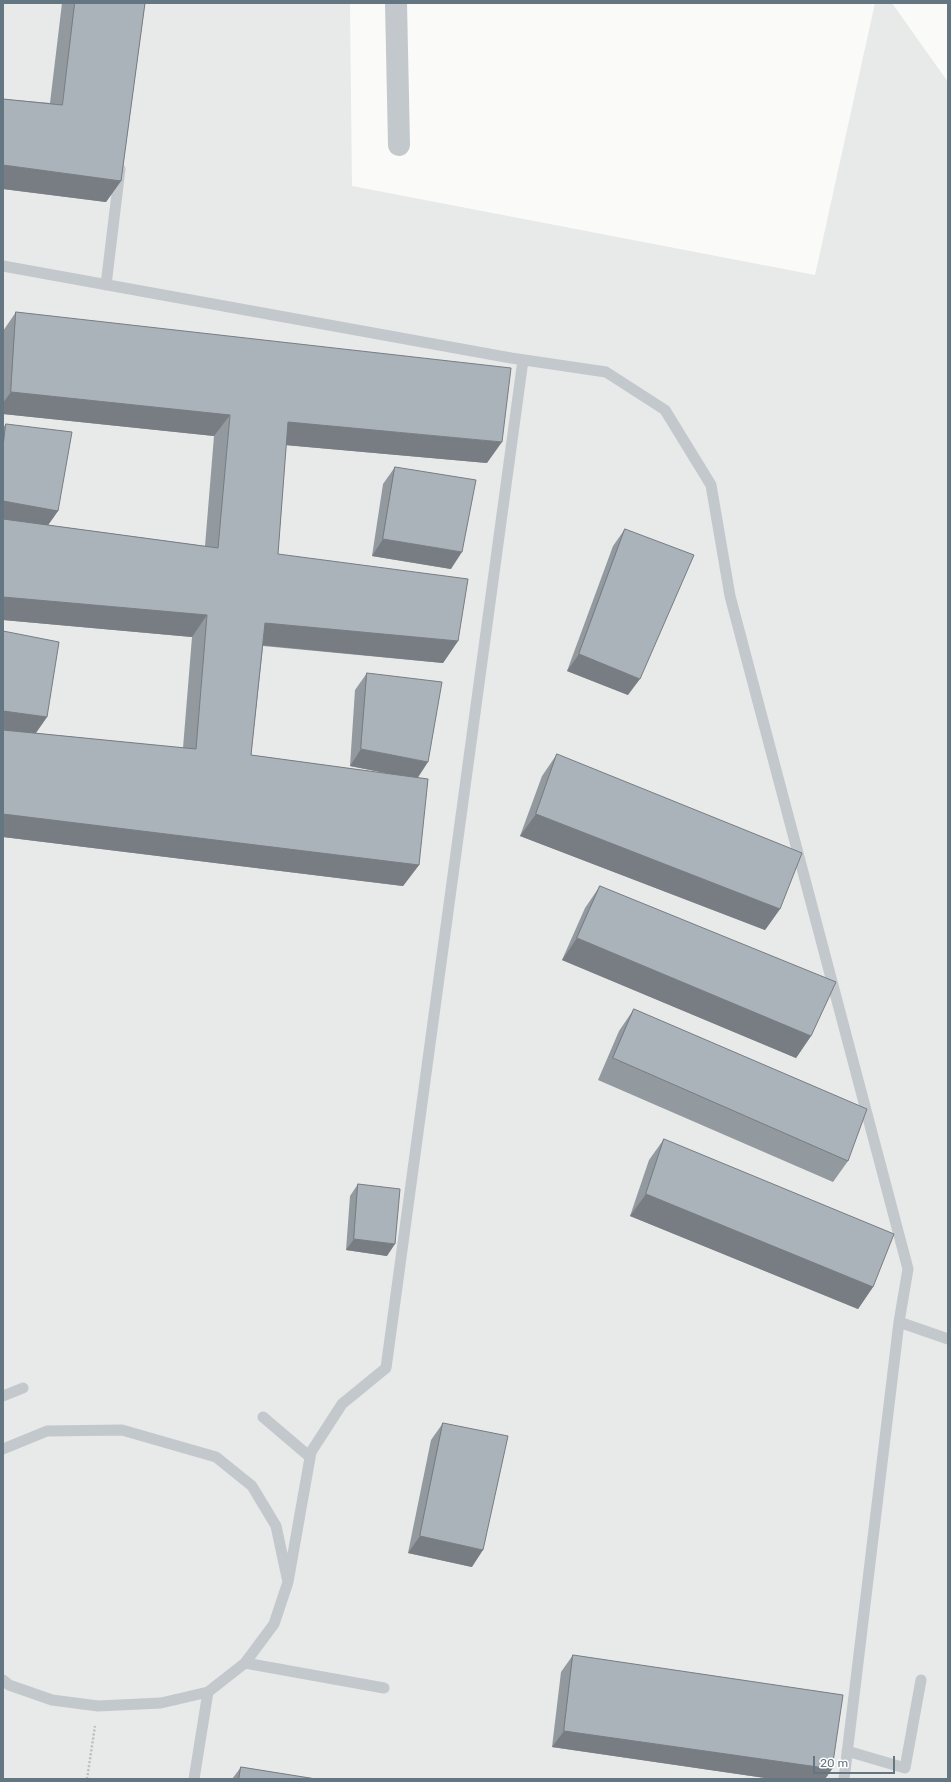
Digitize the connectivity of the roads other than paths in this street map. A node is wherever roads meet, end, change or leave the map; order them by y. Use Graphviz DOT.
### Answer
graph roads {
  1 [pos="396,3"];
  2 [pos="399,145"];
  3 [pos="122,160"];
  4 [pos="3,266"];
  5 [pos="106,285"];
  6 [pos="523,360"];
  7 [pos="899,1322"];
  8 [pos="948,1339"];
  9 [pos="23,1388"];
  10 [pos="3,1396"];
  11 [pos="263,1417"];
  12 [pos="3,1450"];
  13 [pos="310,1457"];
  14 [pos="288,1582"];
  15 [pos="245,1663"];
  16 [pos="3,1680"];
  17 [pos="921,1680"];
  18 [pos="384,1688"];
  19 [pos="208,1692"];
  20 [pos="847,1751"];
  21 [pos="194,1779"];
  22 [pos="844,1779"];
  1 -- 2 [label="street"];
  3 -- 5 [label="lane"];
  4 -- 5 [label="lane"];
  5 -- 6 [label="lane"];
  6 -- 7 [label="lane"];
  6 -- 13 [label="lane"];
  7 -- 8 [label="lane"];
  7 -- 20 [label="lane"];
  9 -- 10 [label="lane"];
  11 -- 13 [label="lane"];
  12 -- 14 [label="lane"];
  13 -- 14 [label="lane"];
  14 -- 15 [label="lane"];
  15 -- 18 [label="lane"];
  15 -- 19 [label="lane"];
  16 -- 19 [label="lane"];
  17 -- 20 [label="lane"];
  19 -- 21 [label="lane"];
  20 -- 22 [label="lane"];
}
